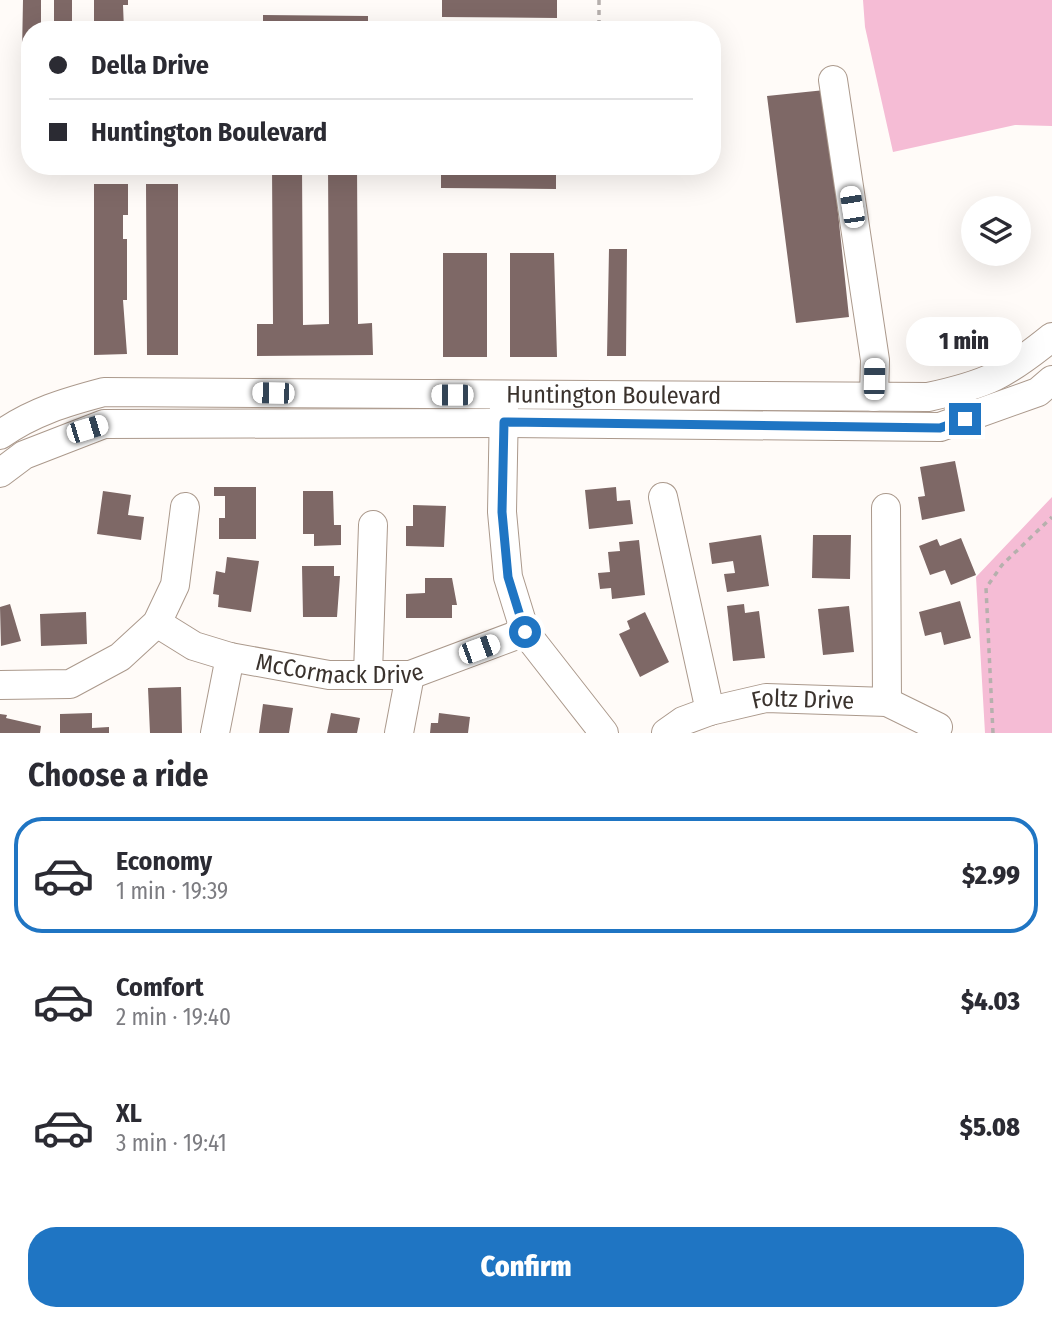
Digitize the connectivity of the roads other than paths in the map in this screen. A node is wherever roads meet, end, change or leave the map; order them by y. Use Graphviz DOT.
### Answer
graph roads {
  1 [pos="834,80"];
  2 [pos="1052,337"];
  3 [pos="1052,380"];
  4 [pos="874,397"];
  5 [pos="504,409"];
  6 [pos="0,435"];
  7 [pos="0,474"];
  8 [pos="663,497"];
  9 [pos="185,507"];
  10 [pos="886,508"];
  11 [pos="373,524"];
  12 [pos="157,624"];
  13 [pos="525,632"];
  14 [pos="230,657"];
  15 [pos="368,673"];
  16 [pos="410,675"];
  17 [pos="0,685"];
  18 [pos="887,702"];
  19 [pos="710,711"];
  20 [pos="939,727"];
  21 [pos="215,733"];
  22 [pos="399,733"];
  23 [pos="604,733"];
  24 [pos="666,733"];
  1 -- 4 [label="street"];
  2 -- 4 [label="street, Huntington Boulevard"];
  3 -- 5 [label="street, Huntington Boulevard"];
  4 -- 5 [label="street, Huntington Boulevard"];
  5 -- 6 [label="street, Huntington Boulevard"];
  5 -- 7 [label="street, Huntington Boulevard"];
  5 -- 13 [label="street"];
  8 -- 19 [label="street"];
  9 -- 12 [label="street"];
  10 -- 18 [label="street"];
  11 -- 15 [label="street"];
  12 -- 14 [label="street, McCormack Drive"];
  12 -- 17 [label="street"];
  13 -- 16 [label="street, McCormack Drive"];
  13 -- 23 [label="street"];
  14 -- 15 [label="street, McCormack Drive"];
  14 -- 21 [label="street"];
  15 -- 16 [label="street, McCormack Drive"];
  16 -- 22 [label="street"];
  18 -- 19 [label="street, Foltz Drive"];
  18 -- 20 [label="street, Foltz Drive"];
  19 -- 24 [label="street, Foltz Drive"];
}
